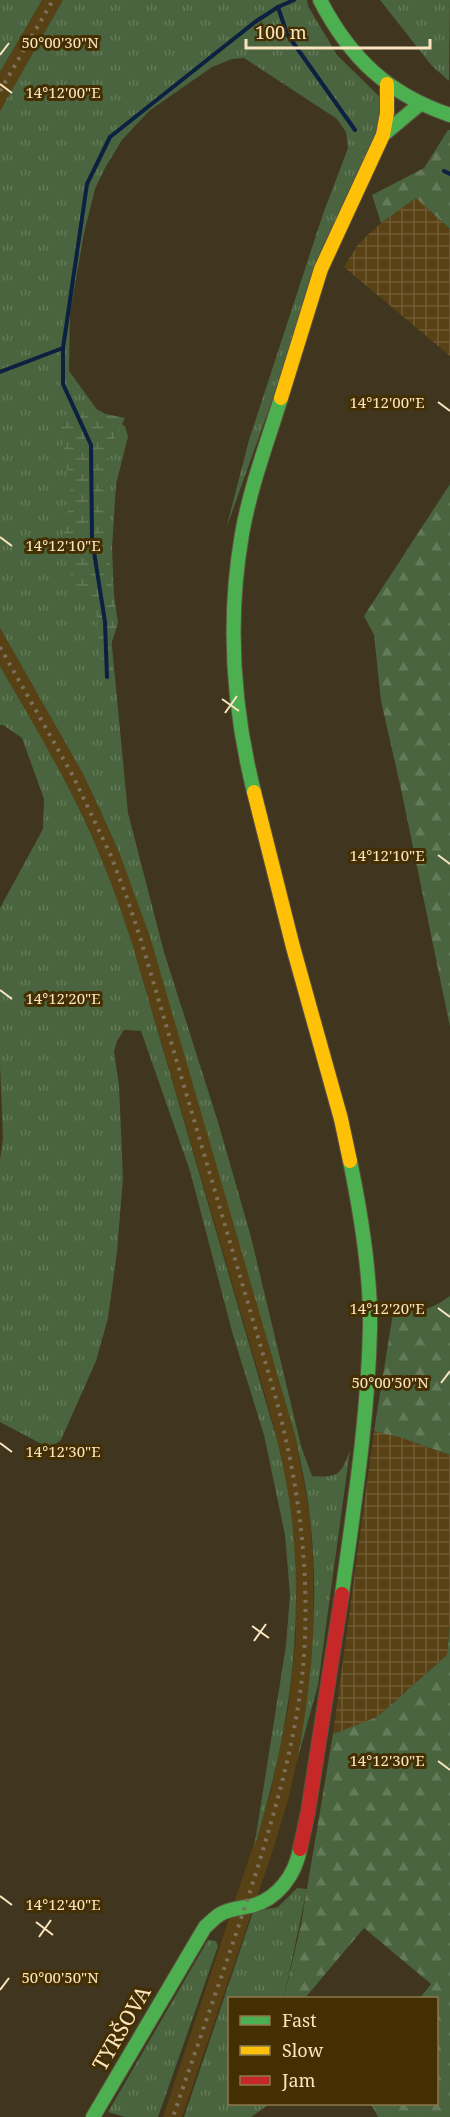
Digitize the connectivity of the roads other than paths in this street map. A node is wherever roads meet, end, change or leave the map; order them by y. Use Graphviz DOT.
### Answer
graph roads {
  1 [pos="320,0"];
  2 [pos="387,84"];
  3 [pos="420,104"];
  4 [pos="443,113"];
  5 [pos="383,135"];
  6 [pos="93,2117"];
  1 -- 2 [label="street"];
  2 -- 3 [label="street"];
  2 -- 5 [label="street"];
  3 -- 4 [label="street"];
  3 -- 5 [label="street"];
  5 -- 6 [label="street, TYRŠOVA"];
}
